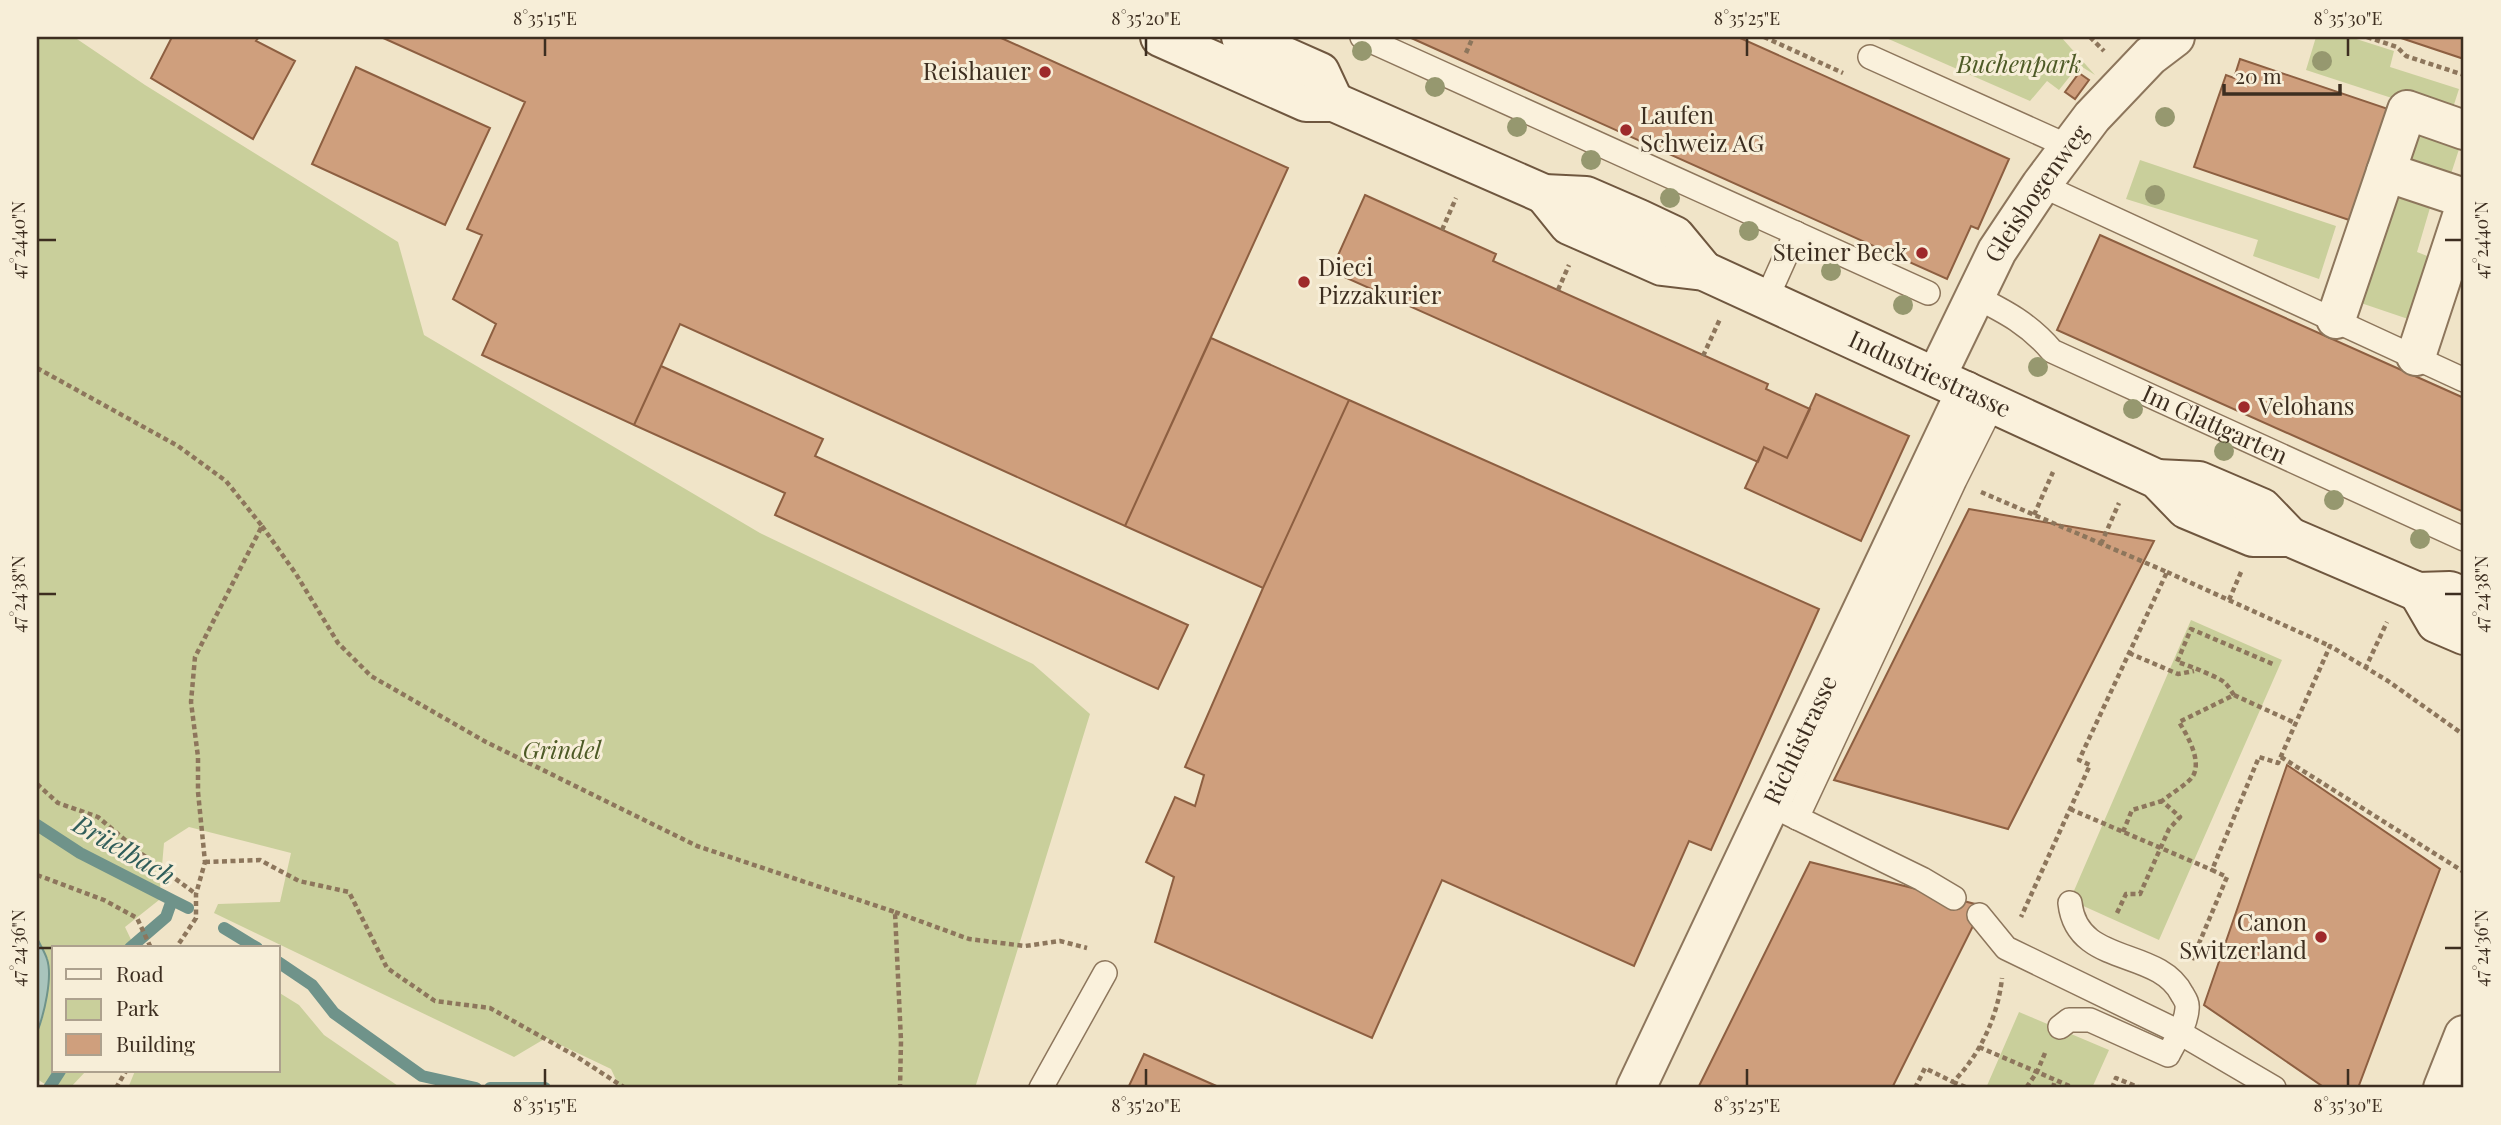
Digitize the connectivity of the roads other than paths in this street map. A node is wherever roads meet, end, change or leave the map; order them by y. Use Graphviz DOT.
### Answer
graph roads {
  1 [pos="1160,37"];
  2 [pos="1241,37"];
  3 [pos="1362,37"];
  4 [pos="2175,37"];
  5 [pos="1870,57"];
  6 [pos="1335,102"];
  7 [pos="2464,130"];
  8 [pos="2070,147"];
  9 [pos="2386,172"];
  10 [pos="2040,185"];
  11 [pos="2464,198"];
  12 [pos="2464,210"];
  13 [pos="1796,233"];
  14 [pos="1928,293"];
  15 [pos="1974,296"];
  16 [pos="1766,300"];
  17 [pos="2336,319"];
  18 [pos="2416,356"];
  19 [pos="2464,380"];
  20 [pos="1965,391"];
  21 [pos="2464,539"];
  22 [pos="2418,592"];
  23 [pos="2464,597"];
  24 [pos="2464,635"];
  25 [pos="1783,811"];
  26 [pos="1954,898"];
  27 [pos="2070,903"];
  28 [pos="1979,915"];
  29 [pos="1105,973"];
  30 [pos="2060,1027"];
  31 [pos="2177,1031"];
  32 [pos="2464,1035"];
  33 [pos="1041,1088"];
  34 [pos="1636,1088"];
  35 [pos="2274,1088"];
  36 [pos="2443,1088"];
  1 -- 6 [label="street, Industriestrasse"];
  2 -- 6 [label="street"];
  3 -- 13 [label="lane"];
  4 -- 8 [label="street, Gleisbogenweg"];
  5 -- 8 [label="lane"];
  6 -- 16 [label="street, Industriestrasse"];
  7 -- 9 [label="street"];
  8 -- 10 [label="street, Gleisbogenweg"];
  9 -- 11 [label="street"];
  9 -- 17 [label="street"];
  10 -- 15 [label="street, Gleisbogenweg"];
  10 -- 17 [label="lane"];
  12 -- 18 [label="street"];
  13 -- 14 [label="lane"];
  13 -- 16 [label="lane"];
  15 -- 20 [label="street, Gleisbogenweg"];
  15 -- 21 [label="lane, Im Glattgarten"];
  16 -- 20 [label="street, Industriestrasse"];
  17 -- 18 [label="lane"];
  18 -- 19 [label="lane"];
  20 -- 22 [label="street, Industriestrasse"];
  20 -- 25 [label="street, Richtistrasse"];
  20 -- 25 [label="lane"];
  22 -- 23 [label="street, Industriestrasse"];
  22 -- 24 [label="street"];
  25 -- 26 [label="lane"];
  25 -- 34 [label="street, Richtistrasse"];
  27 -- 31 [label="lane"];
  28 -- 31 [label="lane"];
  29 -- 33 [label="lane"];
  30 -- 31 [label="lane"];
  31 -- 35 [label="lane"];
  32 -- 36 [label="street"];
}
